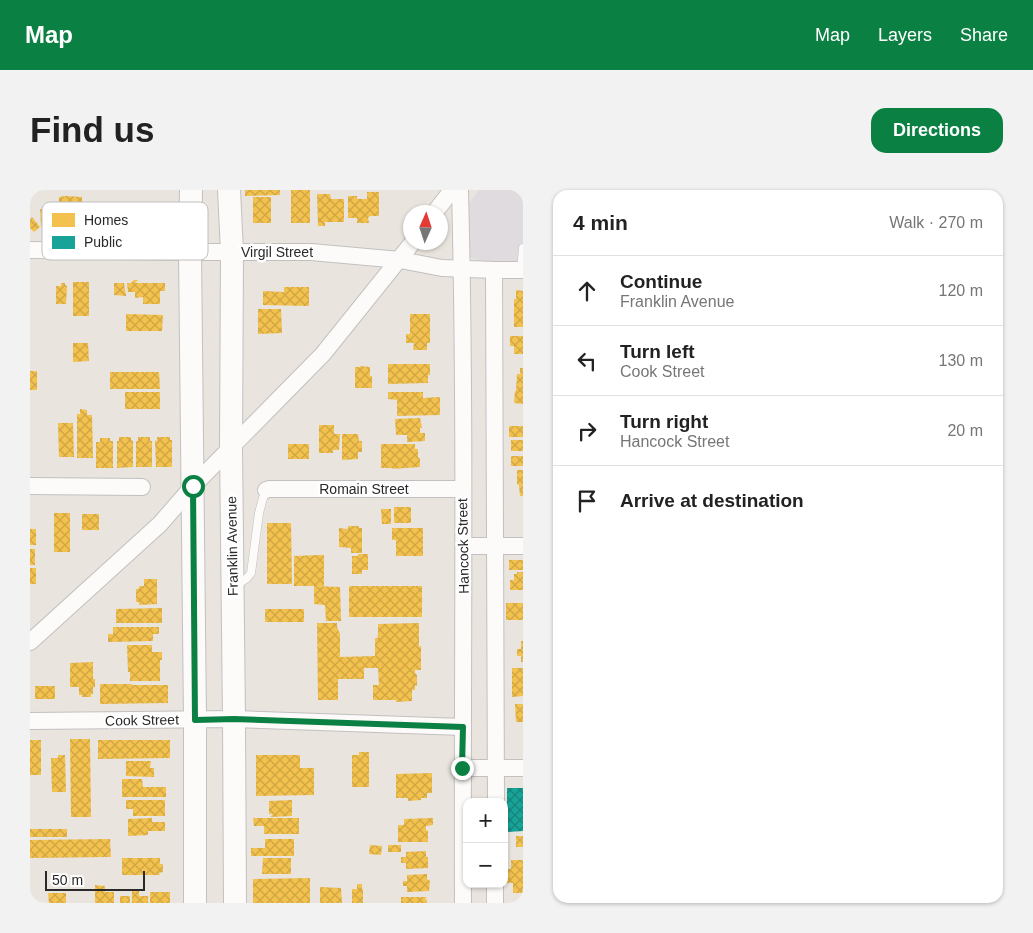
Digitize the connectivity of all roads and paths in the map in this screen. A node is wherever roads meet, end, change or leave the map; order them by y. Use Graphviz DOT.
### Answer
graph roads {
  1 [pos="229,190"];
  2 [pos="452,190"];
  3 [pos="460,190"];
  4 [pos="440,205"];
  5 [pos="523,248"];
  6 [pos="407,250"];
  7 [pos="208,252"];
  8 [pos="232,252"];
  9 [pos="190,260"];
  10 [pos="400,260"];
  11 [pos="462,269"];
  12 [pos="494,270"];
  13 [pos="522,270"];
  14 [pos="231,448"];
  15 [pos="30,486"];
  16 [pos="193,486"];
  17 [pos="142,487"];
  18 [pos="463,489"];
  19 [pos="266,490"];
  20 [pos="464,546"];
  21 [pos="495,546"];
  22 [pos="523,546"];
  23 [pos="233,587"];
  24 [pos="30,642"];
  25 [pos="234,719"];
  26 [pos="195,720"];
  27 [pos="30,721"];
  28 [pos="463,727"];
  29 [pos="462,768"];
  30 [pos="496,768"];
  31 [pos="523,768"];
  32 [pos="496,798"];
  33 [pos="495,888"];
  34 [pos="195,903"];
  35 [pos="234,903"];
  36 [pos="463,903"];
  37 [pos="495,903"];
  1 -- 8 [label="main road, Franklin Avenue"];
  2 -- 4 [label="street"];
  3 -- 11 [label="street, Hancock Street"];
  5 -- 13 [label="lane"];
  6 -- 10 [label="street"];
  7 -- 8 [label="street, Virgil Street"];
  8 -- 10 [label="street, Virgil Street"];
  8 -- 14 [label="main road, Franklin Avenue"];
  9 -- 16 [label="main road"];
  10 -- 11 [label="street, Virgil Street"];
  10 -- 14 [label="street"];
  11 -- 12 [label="street, Virgil Street"];
  11 -- 18 [label="street, Hancock Street"];
  12 -- 13 [label="street, Virgil Street"];
  12 -- 21 [label="street"];
  14 -- 16 [label="street"];
  14 -- 23 [label="main road, Franklin Avenue"];
  15 -- 17 [label="street"];
  16 -- 24 [label="street"];
  16 -- 26 [label="main road"];
  18 -- 19 [label="street, Romain Street"];
  18 -- 20 [label="street, Hancock Street"];
  19 -- 23 [label="lane"];
  20 -- 21 [label="street"];
  20 -- 28 [label="street, Hancock Street"];
  21 -- 22 [label="street"];
  21 -- 30 [label="street"];
  23 -- 25 [label="main road, Franklin Avenue"];
  25 -- 26 [label="street, Cook Street"];
  25 -- 28 [label="street, Cook Street"];
  25 -- 35 [label="main road, Franklin Avenue"];
  26 -- 27 [label="street, Cook Street"];
  26 -- 34 [label="main road"];
  28 -- 29 [label="street, Hancock Street"];
  29 -- 30 [label="street"];
  29 -- 36 [label="street, Hancock Street"];
  30 -- 31 [label="street"];
  30 -- 32 [label="street"];
  33 -- 37 [label="street"];
}
